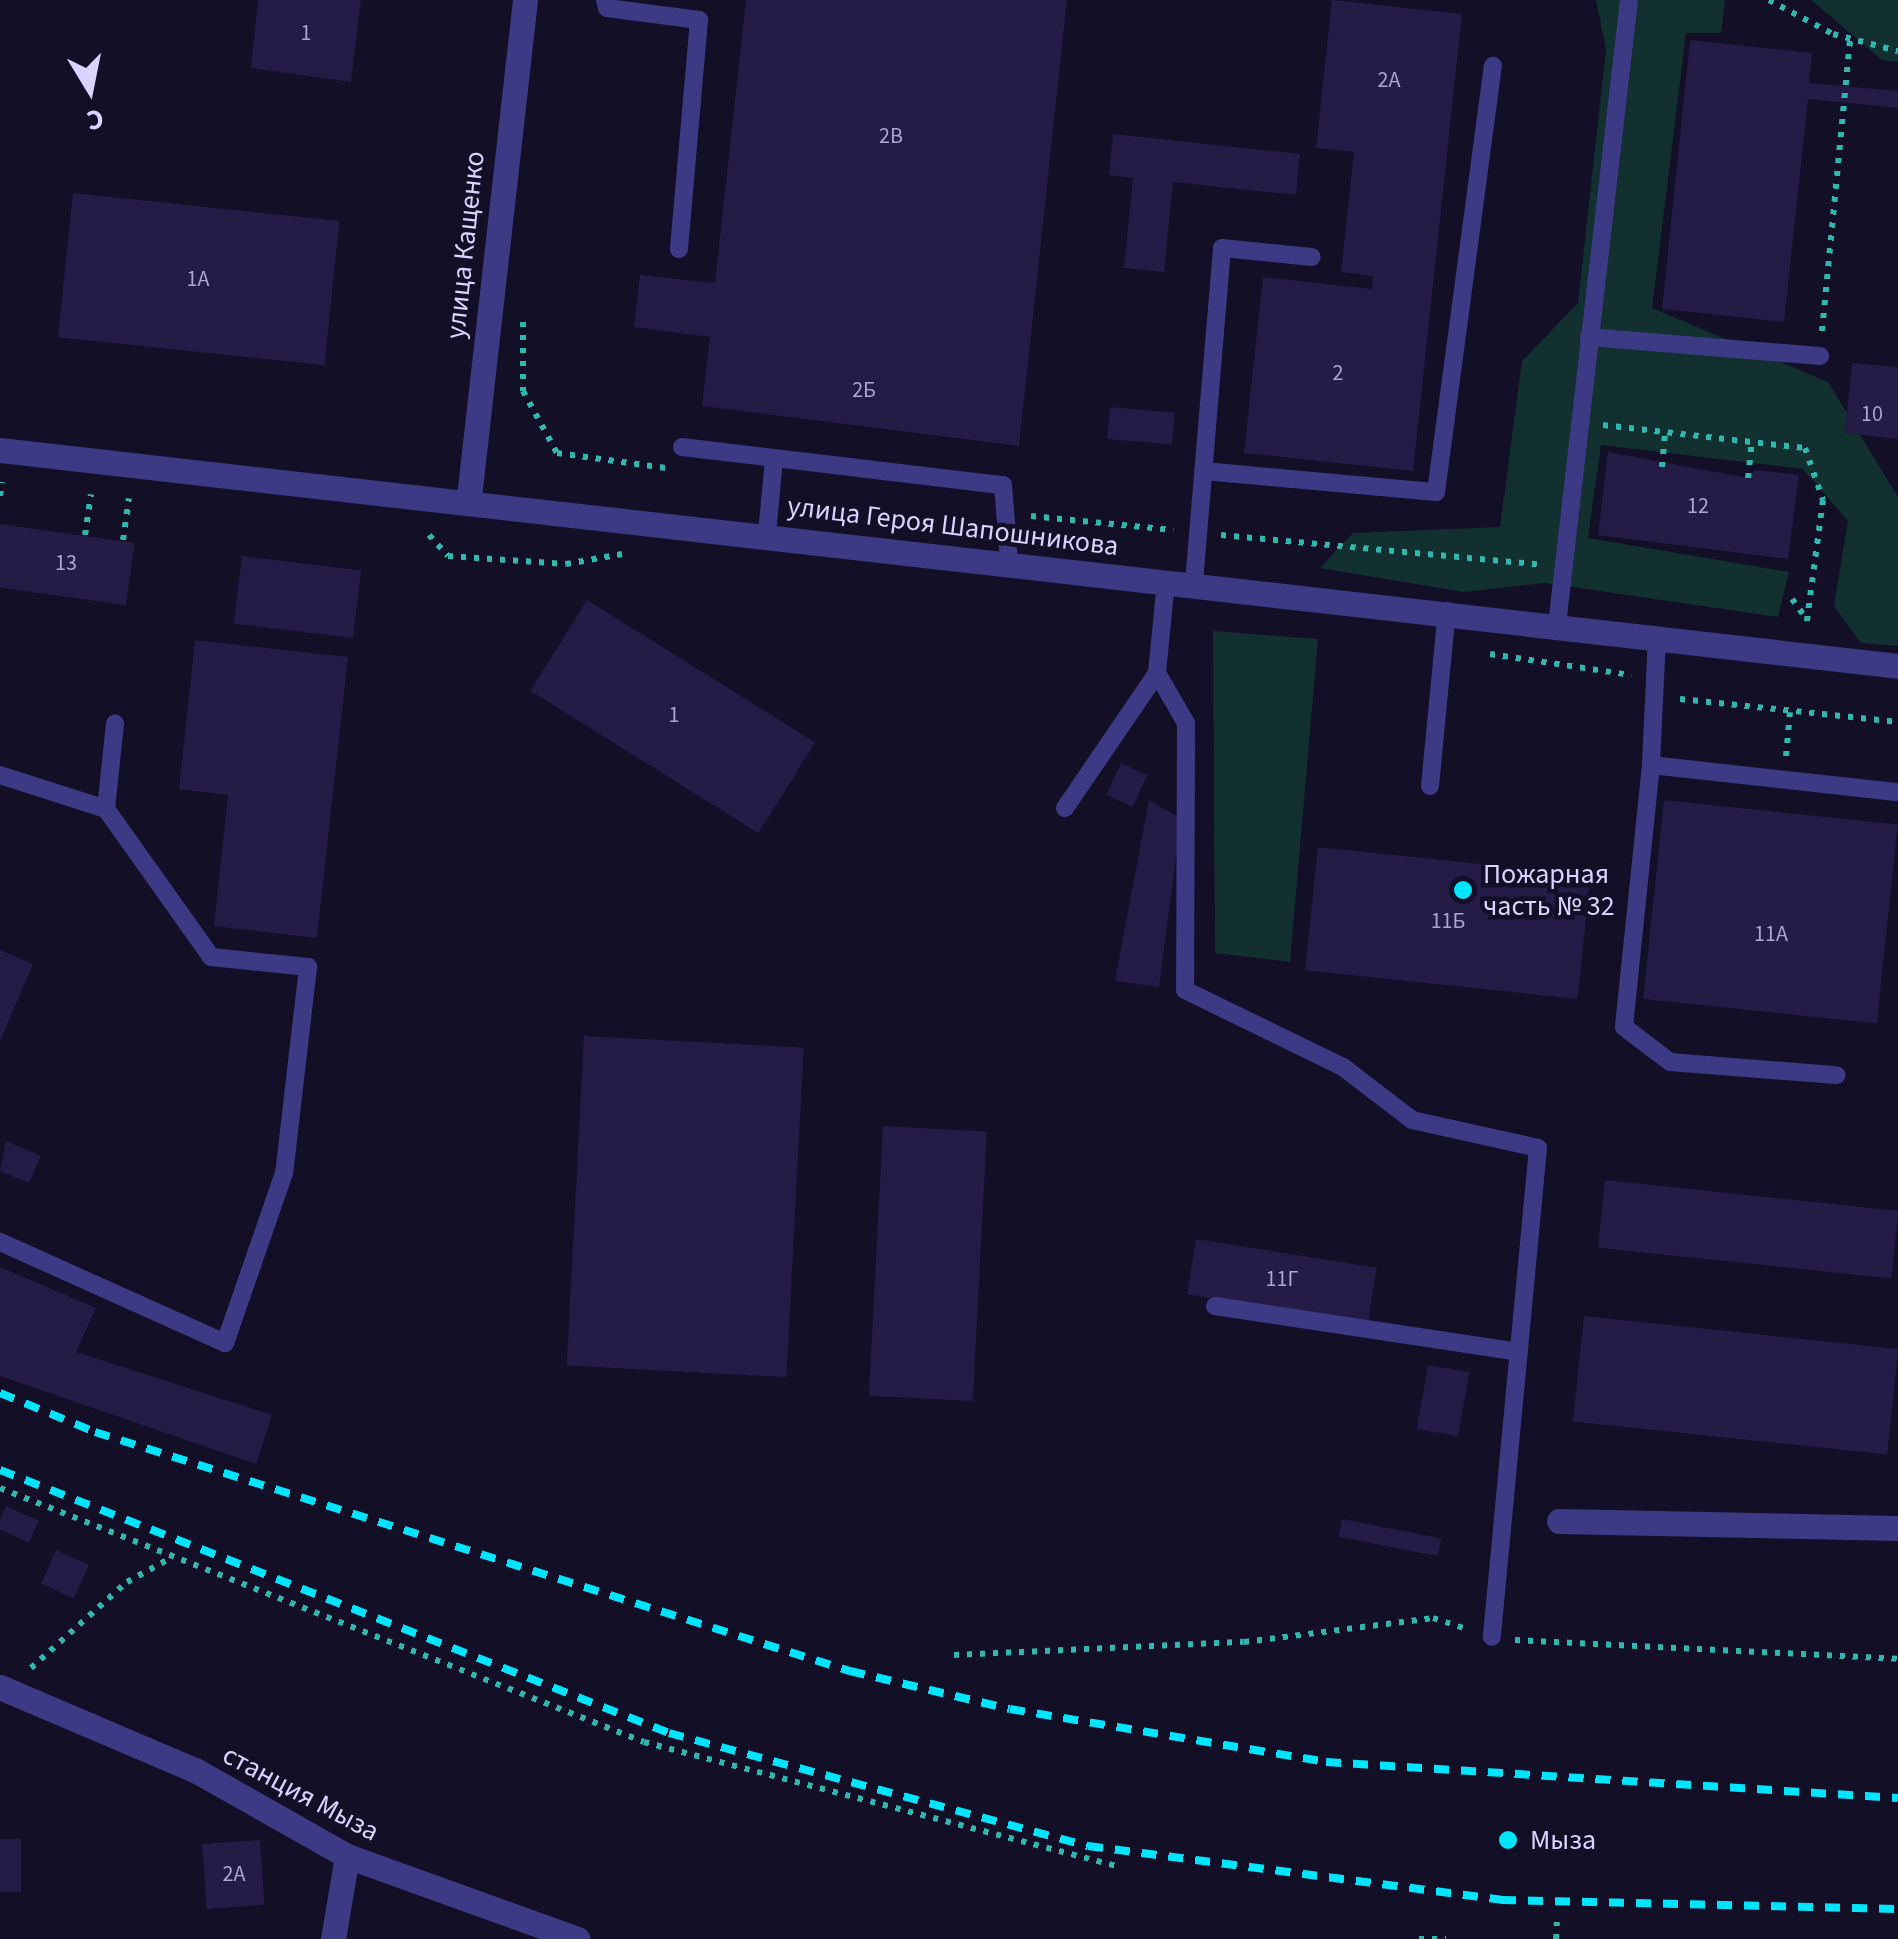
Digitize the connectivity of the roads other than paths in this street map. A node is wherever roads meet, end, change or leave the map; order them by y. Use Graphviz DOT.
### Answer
graph roads {
  1 [pos="525,0"];
  2 [pos="606,0"];
  3 [pos="1629,0"];
  4 [pos="1493,66"];
  5 [pos="679,249"];
  6 [pos="1312,257"];
  7 [pos="1589,337"];
  8 [pos="1820,356"];
  9 [pos="682,448"];
  10 [pos="0,450"];
  11 [pos="774,458"];
  12 [pos="1204,471"];
  13 [pos="469,497"];
  14 [pos="766,534"];
  15 [pos="1009,561"];
  16 [pos="1166,582"];
  17 [pos="1194,582"];
  18 [pos="1447,611"];
  19 [pos="1557,625"];
  20 [pos="1657,637"];
  21 [pos="1898,666"];
  22 [pos="1157,673"];
  23 [pos="114,723"];
  24 [pos="1651,765"];
  25 [pos="0,775"];
  26 [pos="1430,786"];
  27 [pos="1896,792"];
  28 [pos="1065,808"];
  29 [pos="106,809"];
  30 [pos="1836,1075"];
  31 [pos="0,1242"];
  32 [pos="1215,1306"];
  33 [pos="1519,1352"];
  34 [pos="1558,1521"];
  35 [pos="1898,1528"];
  36 [pos="1492,1637"];
  37 [pos="1,1688"];
  38 [pos="347,1856"];
  39 [pos="333,1939"];
  40 [pos="578,1939"];
  1 -- 13 [label="street, улица Кащенко"];
  2 -- 5 [label="lane"];
  3 -- 7 [label="lane"];
  4 -- 12 [label="lane"];
  6 -- 12 [label="lane"];
  7 -- 8 [label="lane"];
  7 -- 19 [label="lane"];
  9 -- 11 [label="lane"];
  10 -- 13 [label="street, улица Героя Шапошникова"];
  11 -- 14 [label="lane"];
  11 -- 15 [label="lane"];
  12 -- 17 [label="lane"];
  13 -- 14 [label="street, улица Героя Шапошникова"];
  14 -- 15 [label="street, улица Героя Шапошникова"];
  15 -- 16 [label="street, улица Героя Шапошникова"];
  16 -- 17 [label="street, улица Героя Шапошникова"];
  16 -- 22 [label="lane"];
  17 -- 18 [label="street, улица Героя Шапошникова"];
  18 -- 19 [label="street, улица Героя Шапошникова"];
  18 -- 26 [label="lane"];
  19 -- 20 [label="street, улица Героя Шапошникова"];
  20 -- 21 [label="street, улица Героя Шапошникова"];
  20 -- 24 [label="lane"];
  22 -- 28 [label="lane"];
  22 -- 33 [label="lane"];
  23 -- 29 [label="lane"];
  24 -- 27 [label="lane"];
  24 -- 30 [label="lane"];
  25 -- 29 [label="lane"];
  29 -- 31 [label="lane"];
  32 -- 33 [label="lane"];
  33 -- 36 [label="lane"];
  34 -- 35 [label="street"];
  37 -- 38 [label="street, станция Мыза"];
  38 -- 39 [label="street"];
  38 -- 40 [label="street, станция Мыза"];
}
